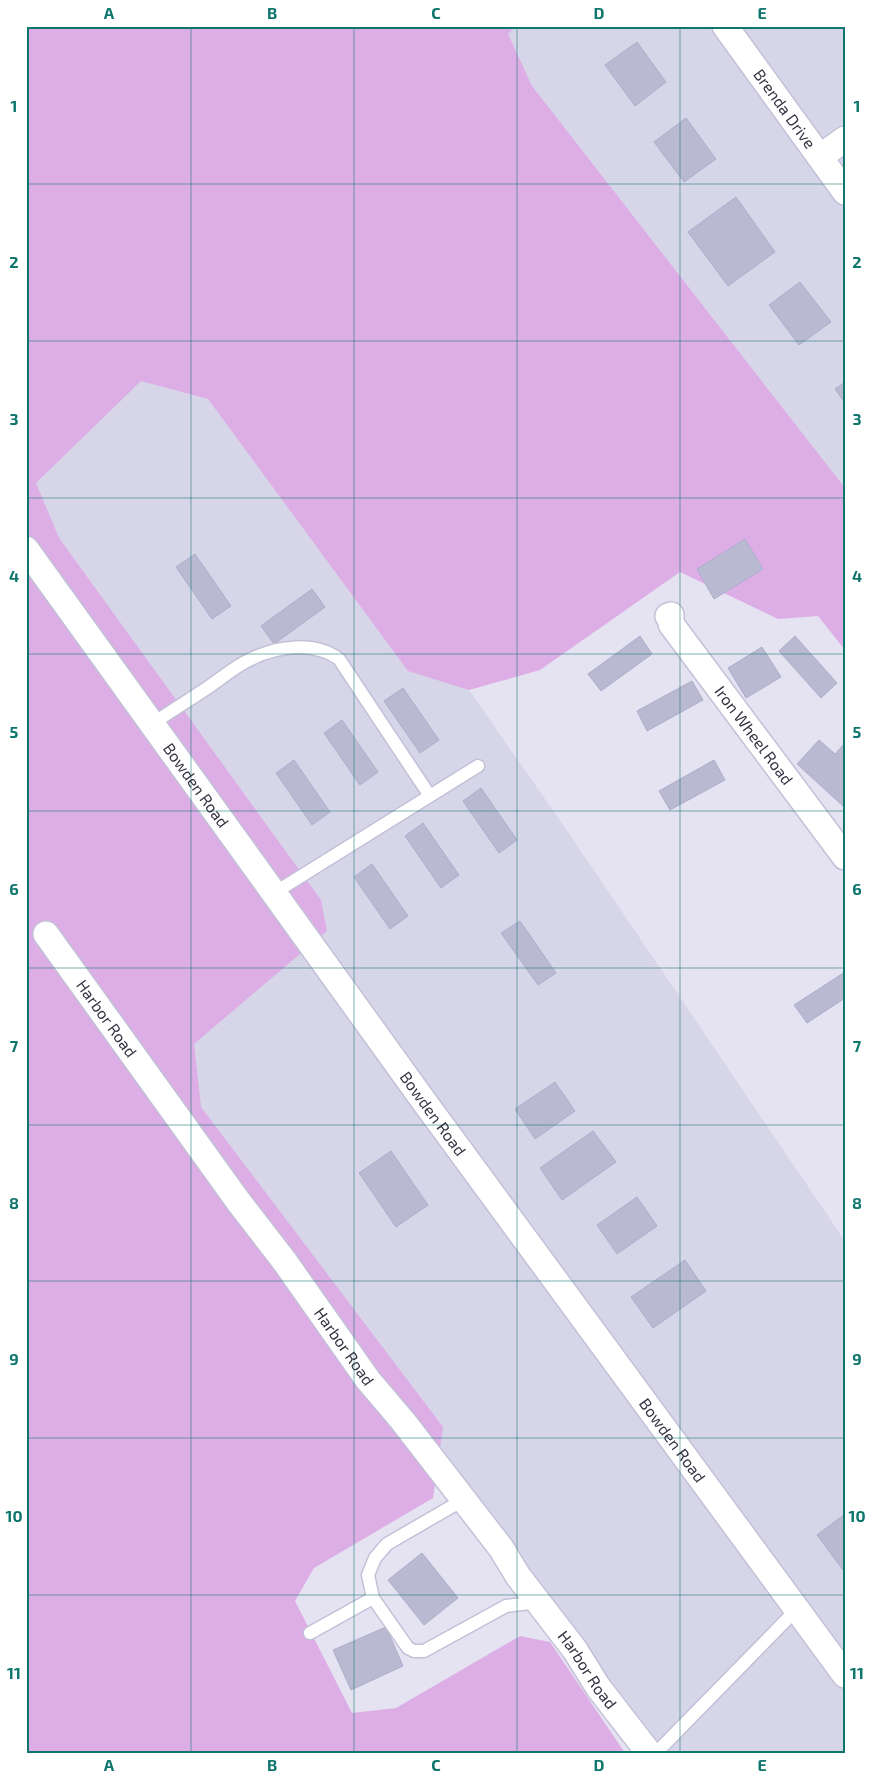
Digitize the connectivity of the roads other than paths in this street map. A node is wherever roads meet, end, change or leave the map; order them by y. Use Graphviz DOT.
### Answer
graph roads {
  1 [pos="725,26"];
  2 [pos="845,139"];
  3 [pos="820,157"];
  4 [pos="845,192"];
  5 [pos="26,549"];
  6 [pos="668,616"];
  7 [pos="152,724"];
  8 [pos="478,766"];
  9 [pos="430,796"];
  10 [pos="845,857"];
  11 [pos="274,893"];
  12 [pos="46,934"];
  13 [pos="463,1500"];
  14 [pos="373,1598"];
  15 [pos="538,1602"];
  16 [pos="796,1609"];
  17 [pos="310,1633"];
  18 [pos="845,1675"];
  19 [pos="649,1753"];
  20 [pos="656,1753"];
  1 -- 3 [label="street, Brenda Drive"];
  2 -- 3 [label="street"];
  3 -- 4 [label="street, Brenda Drive"];
  5 -- 7 [label="street, Bowden Road"];
  6 -- 10 [label="street, Iron Wheel Road"];
  7 -- 9 [label="lane"];
  7 -- 11 [label="street, Bowden Road"];
  8 -- 9 [label="lane"];
  9 -- 11 [label="lane"];
  11 -- 16 [label="street, Bowden Road"];
  12 -- 13 [label="street, Harbor Road"];
  13 -- 14 [label="lane"];
  13 -- 15 [label="street, Harbor Road"];
  14 -- 15 [label="lane"];
  14 -- 17 [label="lane"];
  15 -- 19 [label="street, Harbor Road"];
  16 -- 18 [label="street, Bowden Road"];
  16 -- 20 [label="lane"];
}
